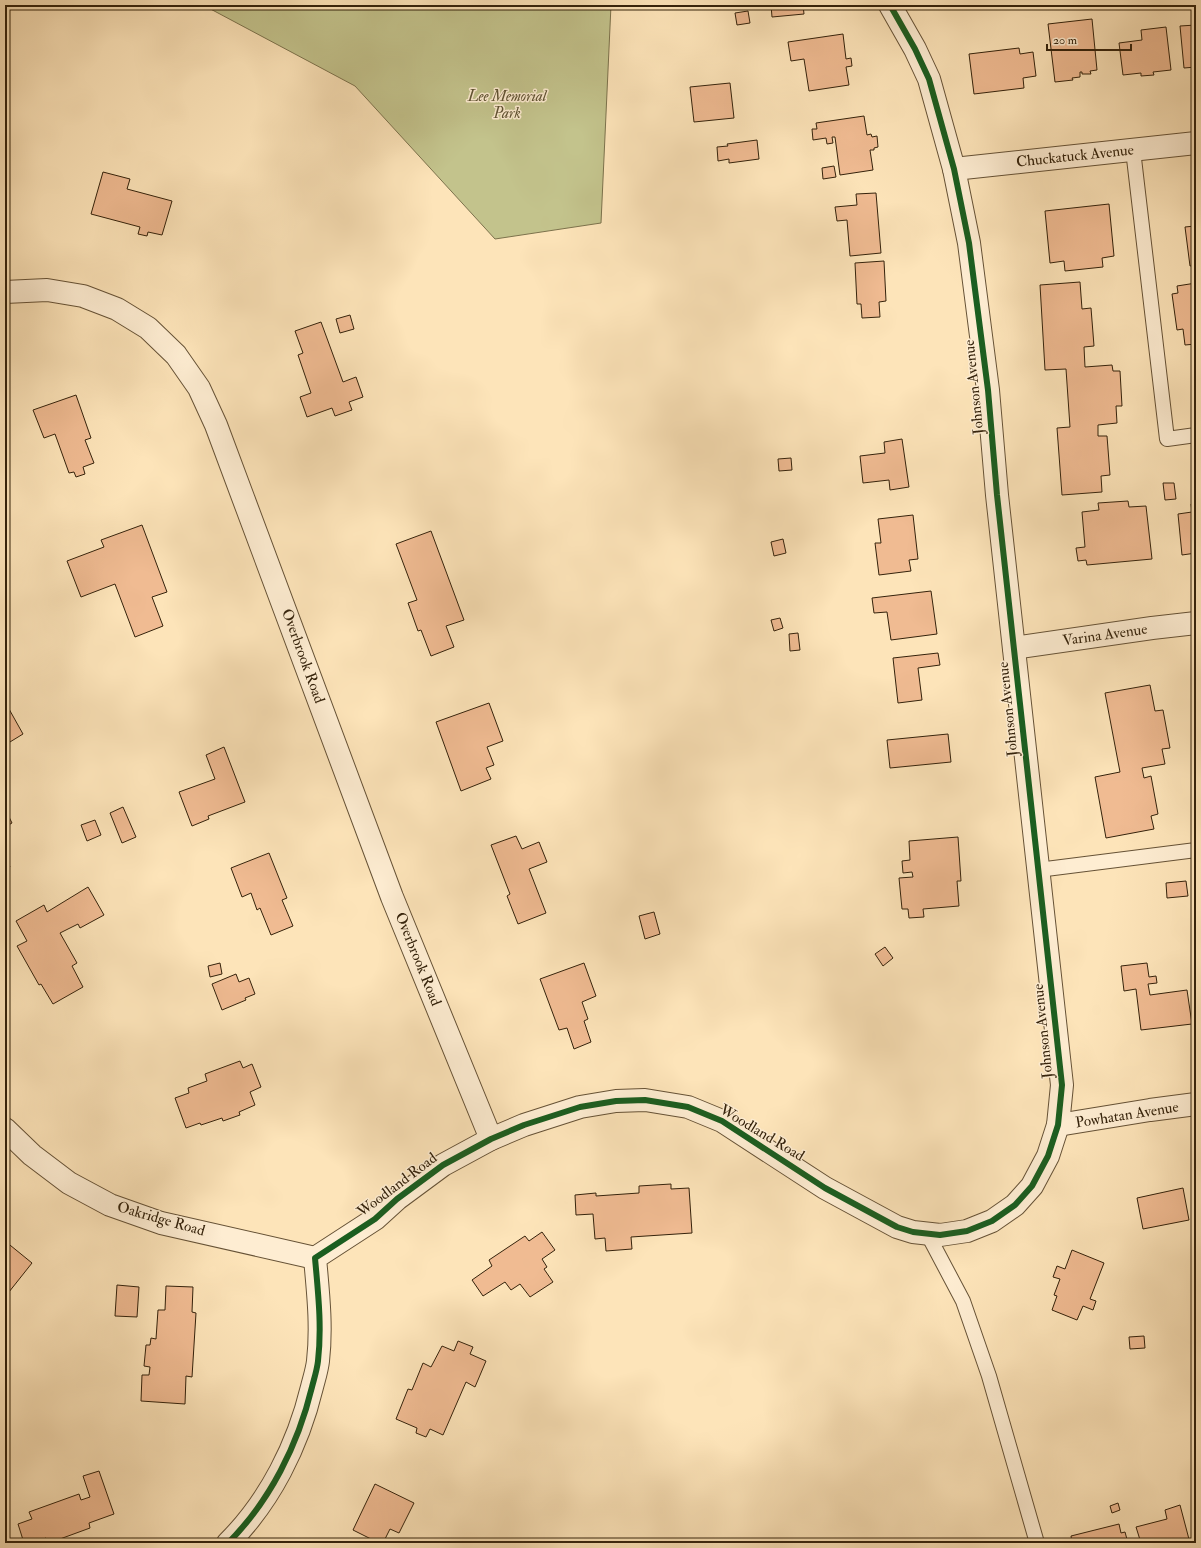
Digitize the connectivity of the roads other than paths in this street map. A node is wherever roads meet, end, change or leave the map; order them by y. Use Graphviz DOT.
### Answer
graph roads {
  1 [pos="890,5"];
  2 [pos="1196,143"];
  3 [pos="1133,150"];
  4 [pos="954,169"];
  5 [pos="5,292"];
  6 [pos="1196,435"];
  7 [pos="1196,623"];
  8 [pos="1014,648"];
  9 [pos="1196,850"];
  10 [pos="1038,870"];
  11 [pos="1196,1104"];
  12 [pos="1058,1125"];
  13 [pos="5,1129"];
  14 [pos="491,1139"];
  15 [pos="825,1188"];
  16 [pos="927,1233"];
  17 [pos="315,1258"];
  18 [pos="228,1543"];
  19 [pos="1037,1543"];
  1 -- 4 [label="street, Johnson Avenue"];
  2 -- 3 [label="street, Chuckatuck Avenue"];
  3 -- 4 [label="street, Chuckatuck Avenue"];
  3 -- 6 [label="lane"];
  4 -- 8 [label="street, Johnson Avenue"];
  5 -- 14 [label="street, Overbrook Road"];
  7 -- 8 [label="street, Varina Avenue"];
  8 -- 10 [label="street, Johnson Avenue"];
  9 -- 10 [label="lane"];
  10 -- 12 [label="street, Johnson Avenue"];
  11 -- 12 [label="street, Powhatan Avenue"];
  12 -- 16 [label="street, Johnson Avenue"];
  13 -- 17 [label="street, Oakridge Road"];
  14 -- 15 [label="street, Woodland Road"];
  14 -- 17 [label="street, Woodland Road"];
  15 -- 16 [label="street, Johnson Avenue"];
  16 -- 19 [label="lane"];
  17 -- 18 [label="street"];
}
